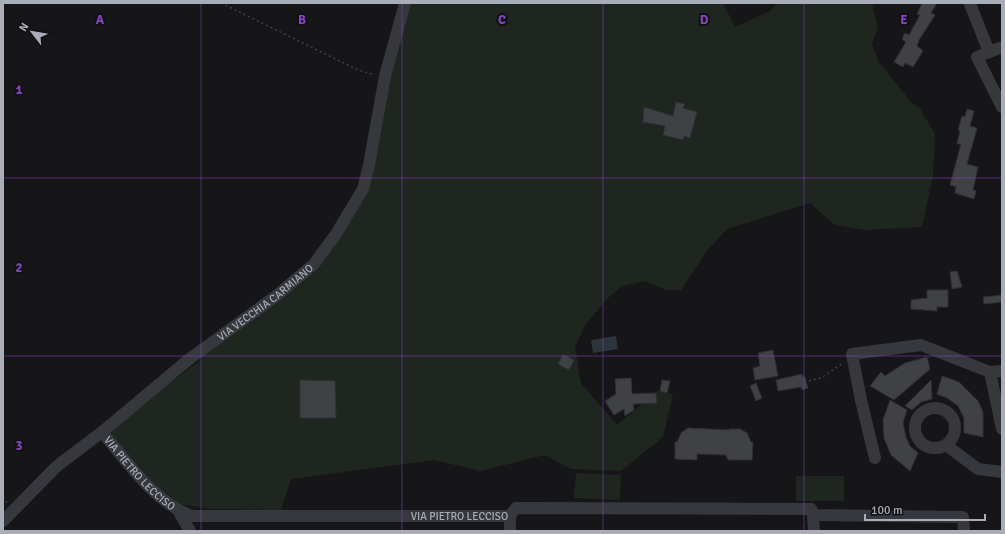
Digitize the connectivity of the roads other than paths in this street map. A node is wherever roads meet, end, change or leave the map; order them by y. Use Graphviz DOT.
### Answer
graph roads {
  1 [pos="404,3"];
  2 [pos="970,4"];
  3 [pos="1002,47"];
  4 [pos="989,52"];
  5 [pos="1002,107"];
  6 [pos="996,372"];
  7 [pos="1002,429"];
  8 [pos="102,432"];
  9 [pos="946,445"];
  10 [pos="875,458"];
  11 [pos="1002,472"];
  12 [pos="179,512"];
  13 [pos="813,515"];
  14 [pos="204,516"];
  15 [pos="510,516"];
  16 [pos="3,521"];
  17 [pos="190,531"];
  18 [pos="197,531"];
  19 [pos="510,531"];
  20 [pos="814,531"];
  21 [pos="964,531"];
  1 -- 8 [label="street, VIA VECCHIA CARMIANO"];
  2 -- 4 [label="street"];
  3 -- 4 [label="street"];
  4 -- 5 [label="street"];
  6 -- 7 [label="street"];
  6 -- 10 [label="street"];
  8 -- 12 [label="street, VIA PIETRO LECCISO"];
  8 -- 16 [label="street, VIA VECCHIA CARMIANO"];
  9 -- 11 [label="street"];
  12 -- 14 [label="street, VIA PIETRO LECCISO"];
  12 -- 17 [label="street"];
  13 -- 15 [label="street, VIA PIETRO LECCISO"];
  13 -- 20 [label="street"];
  13 -- 21 [label="street, VIA PIETRO LECCISO"];
  14 -- 15 [label="street, VIA PIETRO LECCISO"];
  14 -- 18 [label="street"];
  15 -- 19 [label="street"];
}
